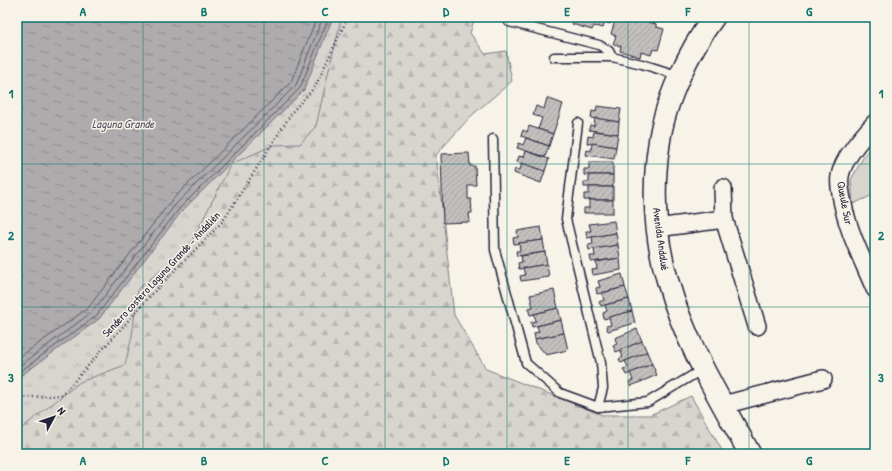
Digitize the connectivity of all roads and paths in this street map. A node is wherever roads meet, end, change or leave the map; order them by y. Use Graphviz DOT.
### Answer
graph roads {
  1 [pos="348,17"];
  2 [pos="714,17"];
  3 [pos="509,22"];
  4 [pos="554,57"];
  5 [pos="612,57"];
  6 [pos="680,76"];
  7 [pos="578,123"];
  8 [pos="875,123"];
  9 [pos="493,139"];
  10 [pos="723,188"];
  11 [pos="724,220"];
  12 [pos="657,228"];
  13 [pos="875,289"];
  14 [pos="757,326"];
  15 [pos="704,369"];
  16 [pos="823,379"];
  17 [pos="18,398"];
  18 [pos="723,405"];
  19 [pos="598,407"];
  20 [pos="750,454"];
  1 -- 17 [label="path, Sendero costero Laguna Grande - Andalién"];
  2 -- 6 [label="street, Avenida Andalué"];
  3 -- 5 [label="lane"];
  4 -- 5 [label="lane"];
  5 -- 6 [label="lane"];
  6 -- 12 [label="street, Avenida Andalué"];
  7 -- 19 [label="lane"];
  8 -- 13 [label="street, Queule Sur"];
  9 -- 19 [label="lane"];
  10 -- 11 [label="street"];
  11 -- 12 [label="street"];
  11 -- 14 [label="street"];
  12 -- 15 [label="street, Avenida Andalué"];
  15 -- 18 [label="street, Avenida Andalué"];
  15 -- 19 [label="lane"];
  16 -- 18 [label="street"];
  18 -- 20 [label="street, Avenida Andalué"];
}
